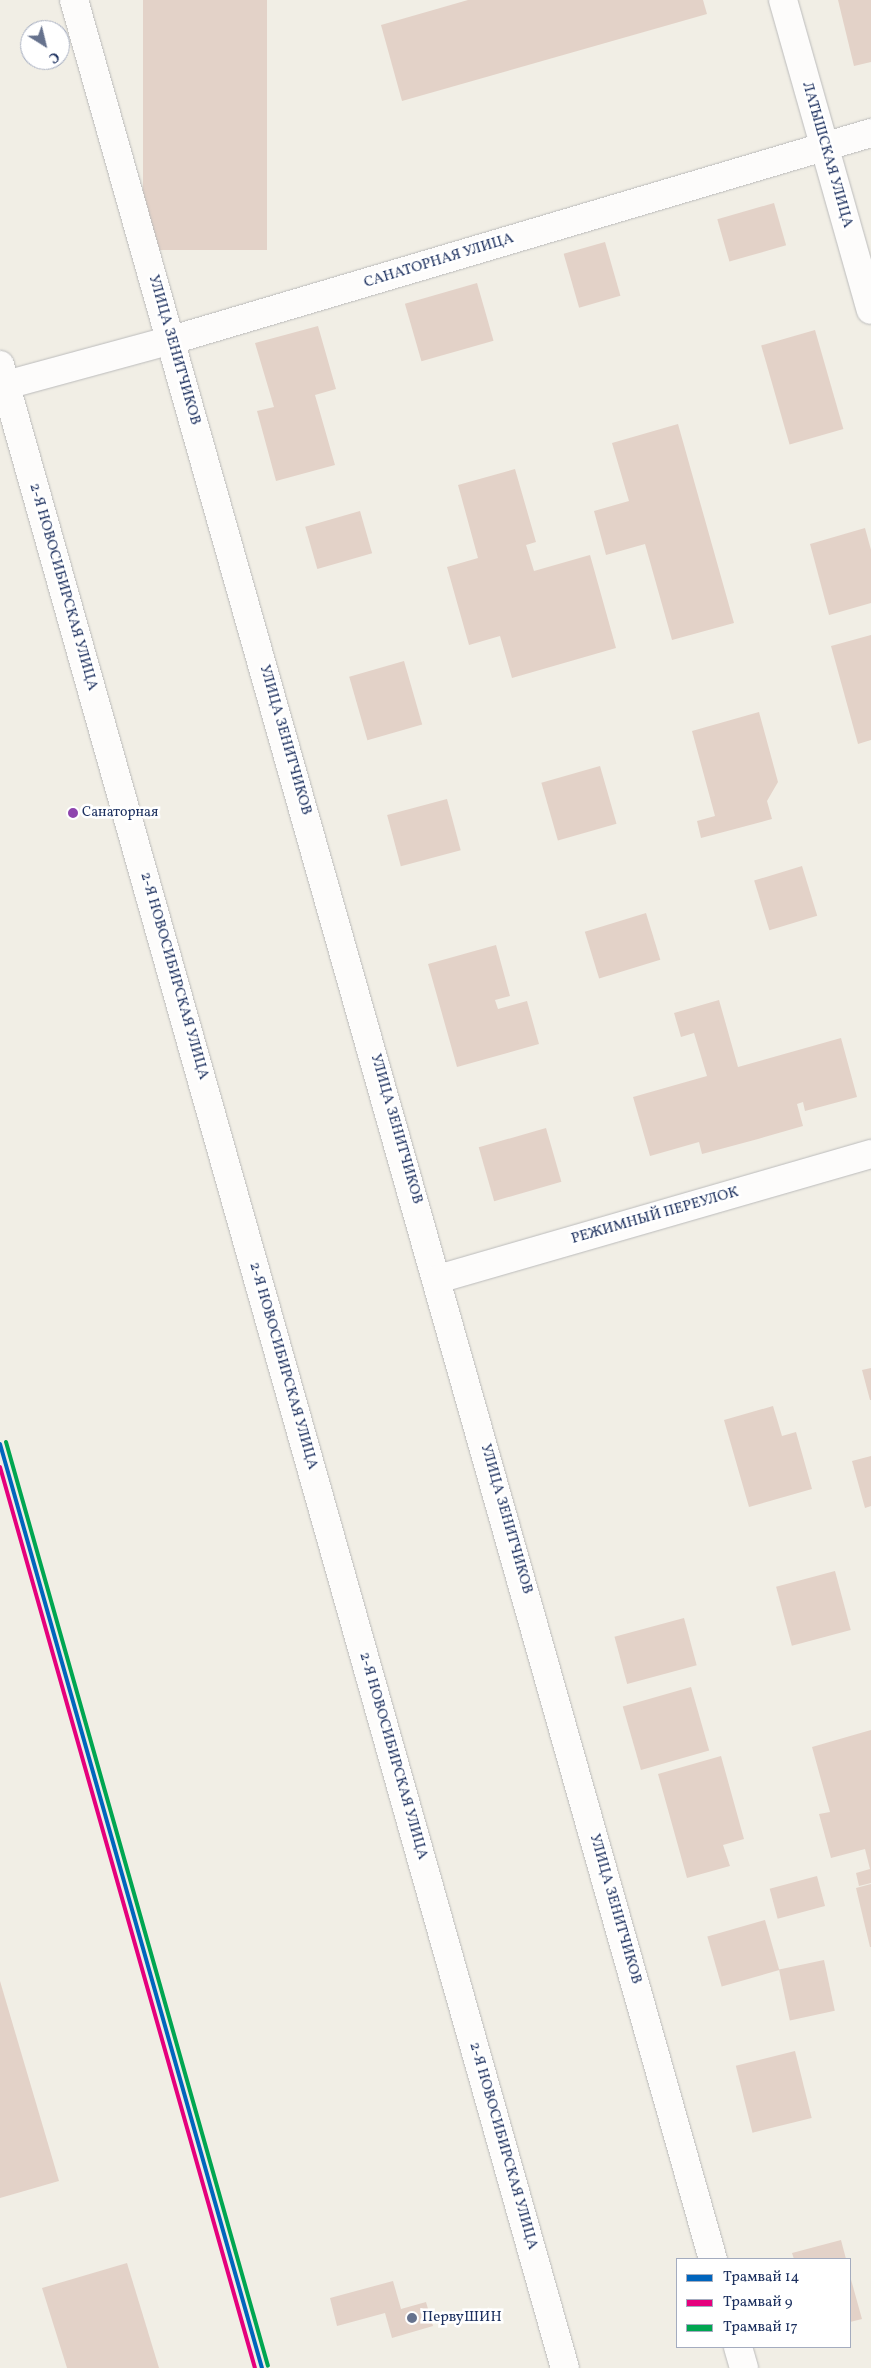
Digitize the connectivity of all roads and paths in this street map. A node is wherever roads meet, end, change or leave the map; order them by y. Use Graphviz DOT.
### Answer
graph roads {
  1 [pos="74,0"];
  2 [pos="783,0"];
  3 [pos="871,133"];
  4 [pos="824,147"];
  5 [pos="871,310"];
  6 [pos="172,340"];
  7 [pos="3,375"];
  8 [pos="871,1154"];
  9 [pos="438,1279"];
  10 [pos="713,2258"];
  11 [pos="738,2348"];
  12 [pos="565,2368"];
  13 [pos="744,2368"];
  1 -- 6 [label="street, УЛИЦА ЗЕНИТЧИКОВ"];
  2 -- 4 [label="street, ЛАТЫШСКАЯ УЛИЦА"];
  3 -- 4 [label="street, САНАТОРНАЯ УЛИЦА"];
  4 -- 5 [label="street, ЛАТЫШСКАЯ УЛИЦА"];
  4 -- 6 [label="street, САНАТОРНАЯ УЛИЦА"];
  6 -- 7 [label="street, САНАТОРНАЯ УЛИЦА"];
  6 -- 9 [label="street, УЛИЦА ЗЕНИТЧИКОВ"];
  7 -- 12 [label="street, 2-Я НОВОСИБИРСКАЯ УЛИЦА"];
  8 -- 9 [label="street, РЕЖИМНЫЙ ПЕРЕУЛОК"];
  9 -- 10 [label="street, УЛИЦА ЗЕНИТЧИКОВ"];
  11 -- 13 [label="street"];
}
